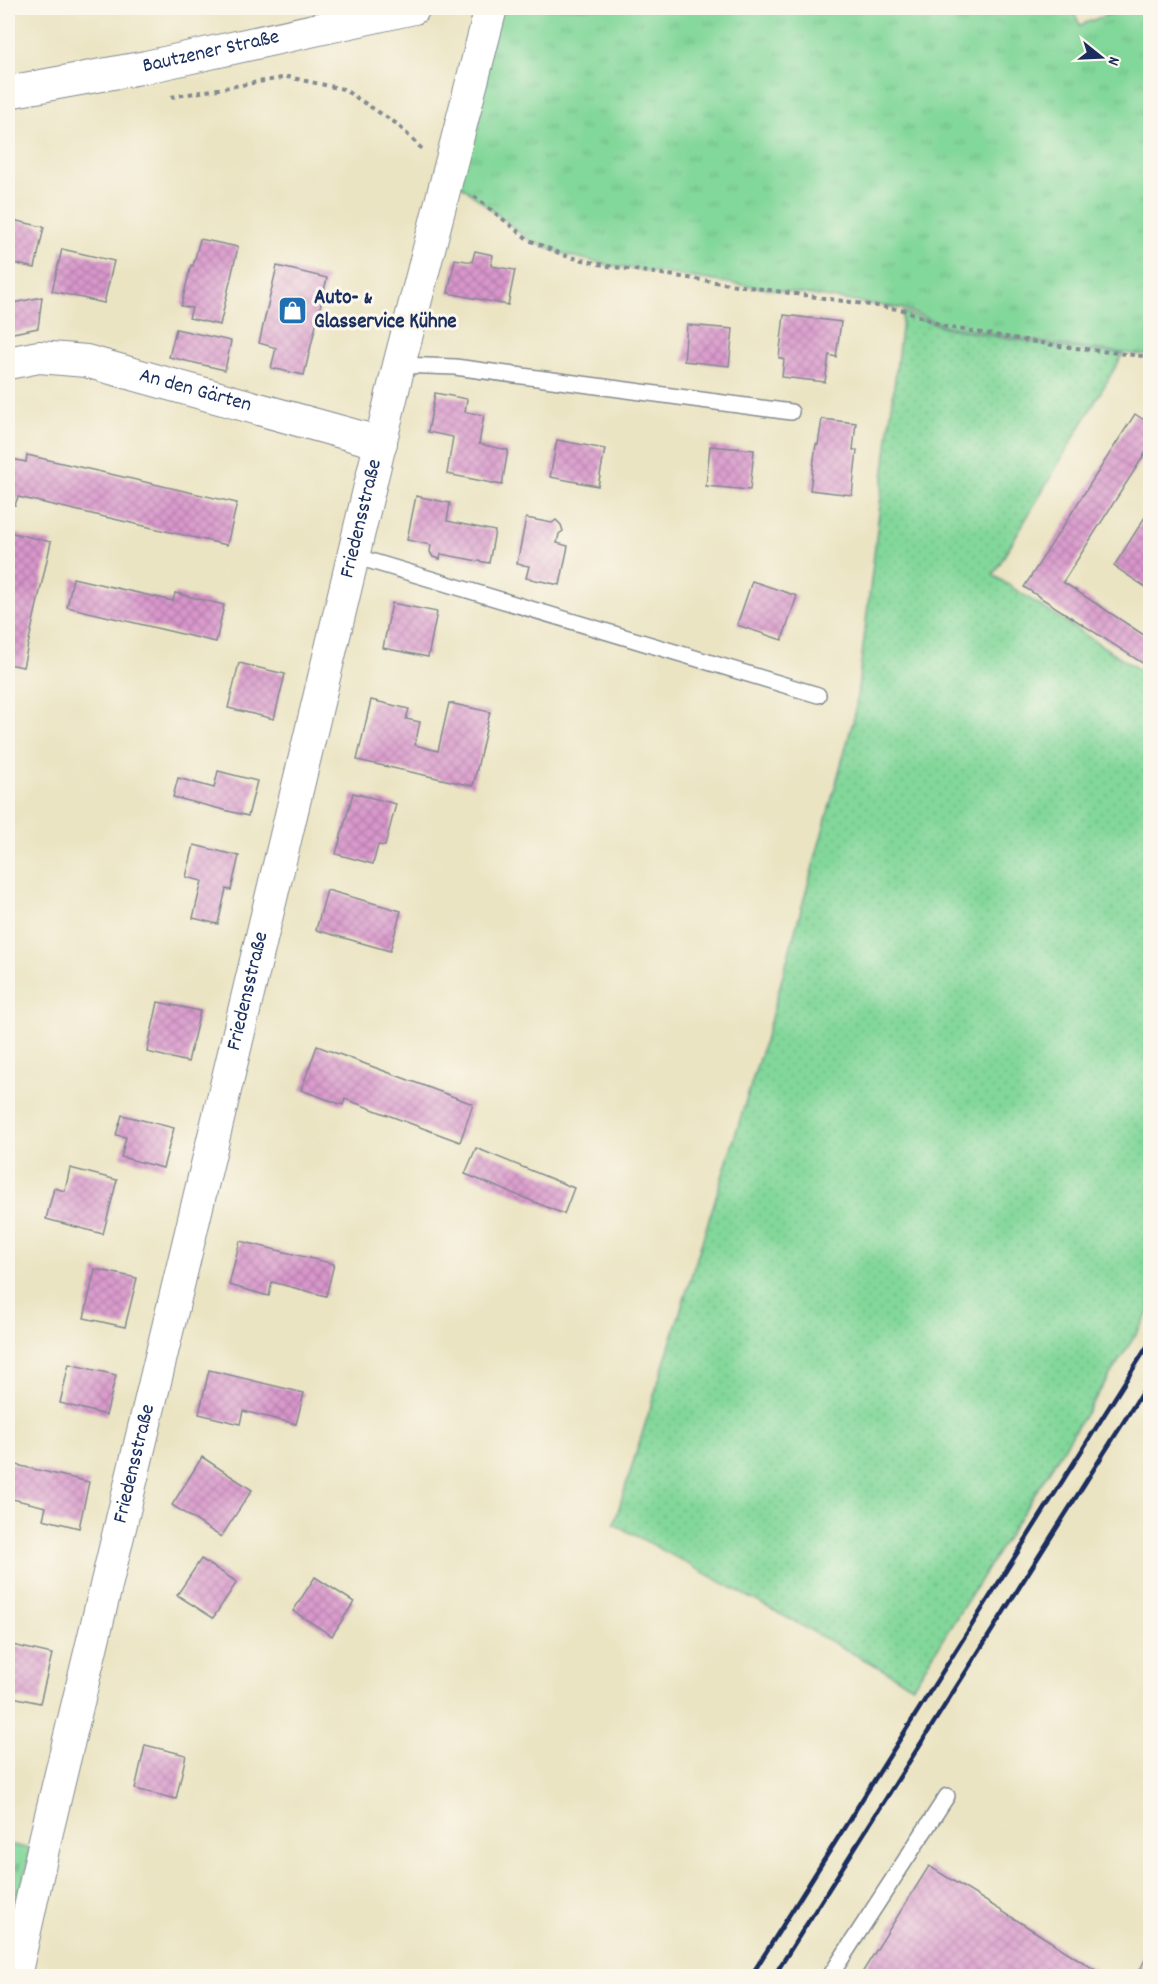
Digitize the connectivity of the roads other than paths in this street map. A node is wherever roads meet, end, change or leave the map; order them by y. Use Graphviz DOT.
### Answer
graph roads {
  1 [pos="414,8"];
  2 [pos="490,8"];
  3 [pos="8,92"];
  4 [pos="8,363"];
  5 [pos="399,365"];
  6 [pos="791,412"];
  7 [pos="381,443"];
  8 [pos="354,556"];
  9 [pos="818,695"];
  10 [pos="947,1796"];
  11 [pos="15,1977"];
  12 [pos="830,1977"];
  1 -- 3 [label="street, Bautzener Straße"];
  2 -- 5 [label="street, Friedensstraße"];
  4 -- 7 [label="street, An den Gärten"];
  5 -- 6 [label="lane"];
  5 -- 7 [label="street, Friedensstraße"];
  7 -- 8 [label="street, Friedensstraße"];
  8 -- 9 [label="lane"];
  8 -- 11 [label="street, Friedensstraße"];
  10 -- 12 [label="lane"];
}
